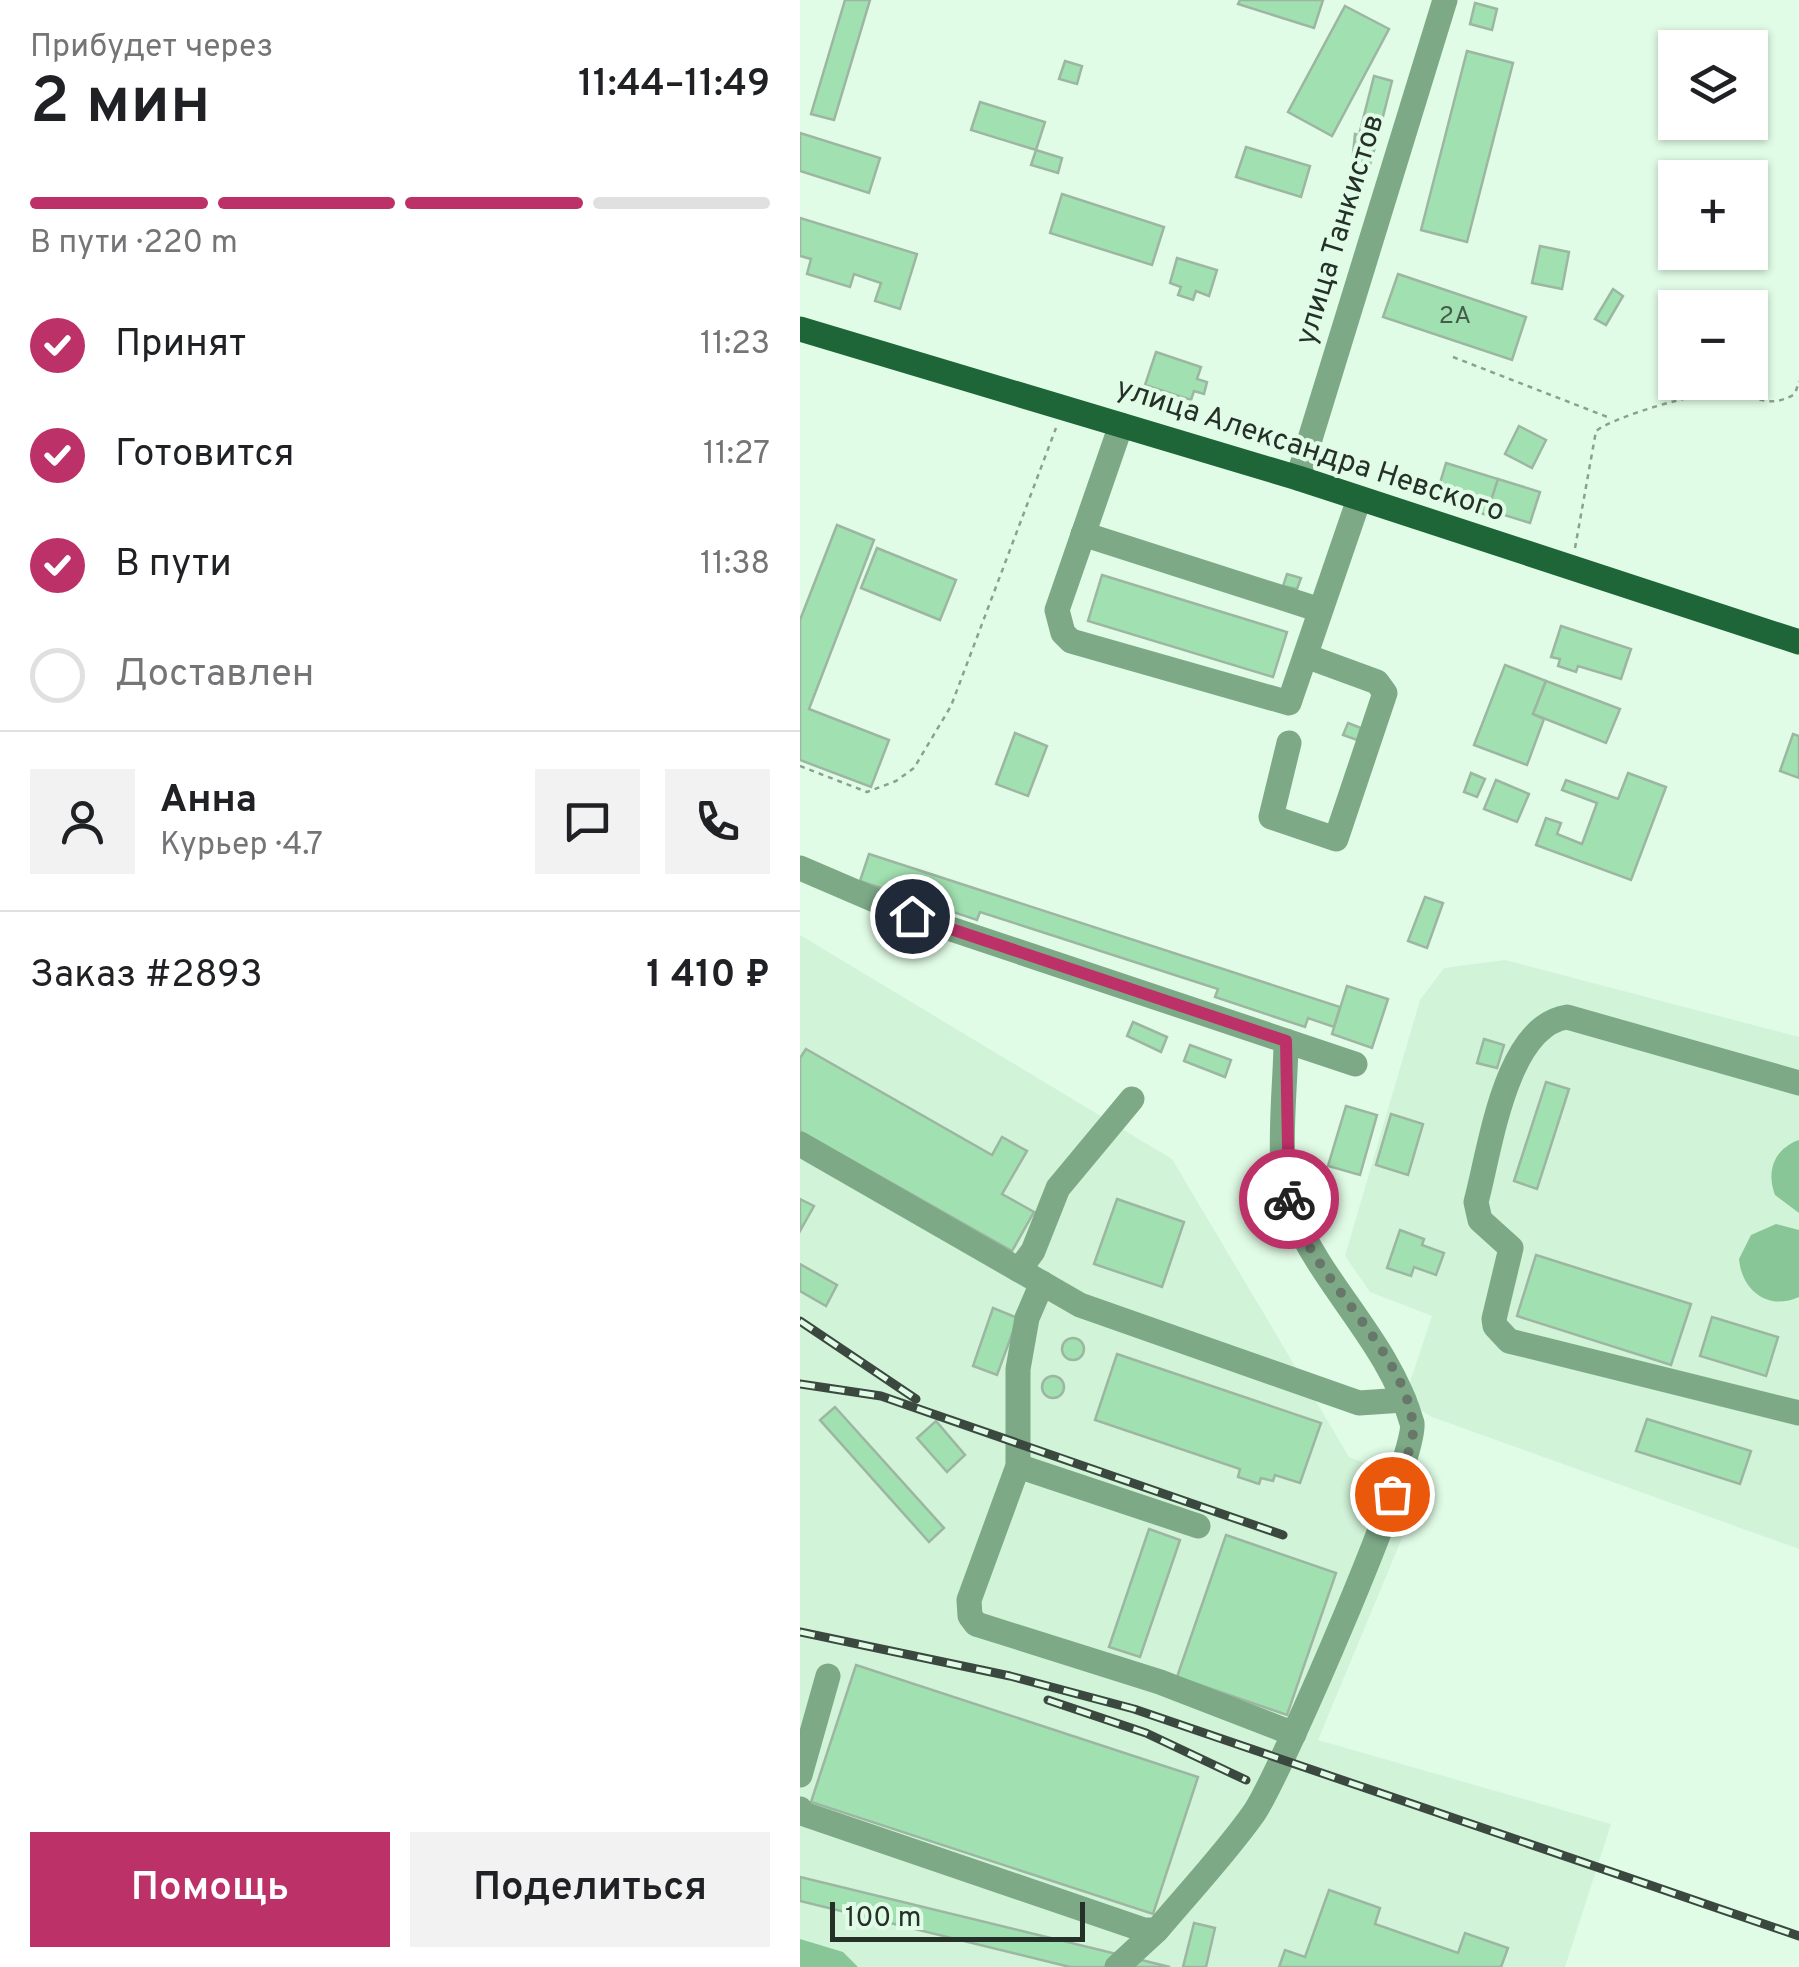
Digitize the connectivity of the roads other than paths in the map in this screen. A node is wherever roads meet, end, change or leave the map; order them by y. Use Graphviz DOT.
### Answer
graph roads {
  1 [pos="1445,0"];
  2 [pos="800,329"];
  3 [pos="1121,425"];
  4 [pos="1298,478"];
  5 [pos="1360,499"];
  6 [pos="1083,534"];
  7 [pos="1320,610"];
  8 [pos="1799,642"];
  9 [pos="1306,656"];
  10 [pos="1290,743"];
  11 [pos="800,868"];
  12 [pos="1286,1041"];
  13 [pos="1355,1064"];
  14 [pos="1799,1084"];
  15 [pos="1132,1100"];
  16 [pos="800,1144"];
  17 [pos="1030,1276"];
  18 [pos="1404,1400"];
  19 [pos="1799,1412"];
  20 [pos="1018,1466"];
  21 [pos="1198,1526"];
  22 [pos="828,1676"];
  23 [pos="1294,1734"];
  24 [pos="800,1775"];
  25 [pos="801,1814"];
  26 [pos="1157,1930"];
  27 [pos="1117,1967"];
  1 -- 4 [label="street, улица Танкистов"];
  2 -- 3 [label="main road, улица Александра Невского"];
  3 -- 4 [label="main road, улица Александра Невского"];
  3 -- 6 [label="street"];
  4 -- 5 [label="main road, улица Александра Невского"];
  5 -- 7 [label="street"];
  5 -- 8 [label="main road, улица Александра Невского"];
  6 -- 7 [label="street"];
  6 -- 9 [label="street"];
  7 -- 9 [label="street"];
  9 -- 10 [label="street"];
  11 -- 12 [label="street"];
  12 -- 13 [label="street"];
  12 -- 18 [label="street"];
  14 -- 19 [label="street"];
  15 -- 17 [label="street"];
  16 -- 17 [label="street"];
  17 -- 18 [label="street"];
  17 -- 20 [label="street"];
  18 -- 23 [label="street"];
  20 -- 21 [label="street"];
  20 -- 23 [label="street"];
  22 -- 24 [label="street"];
  23 -- 26 [label="street"];
  25 -- 26 [label="street"];
  26 -- 27 [label="street"];
}
